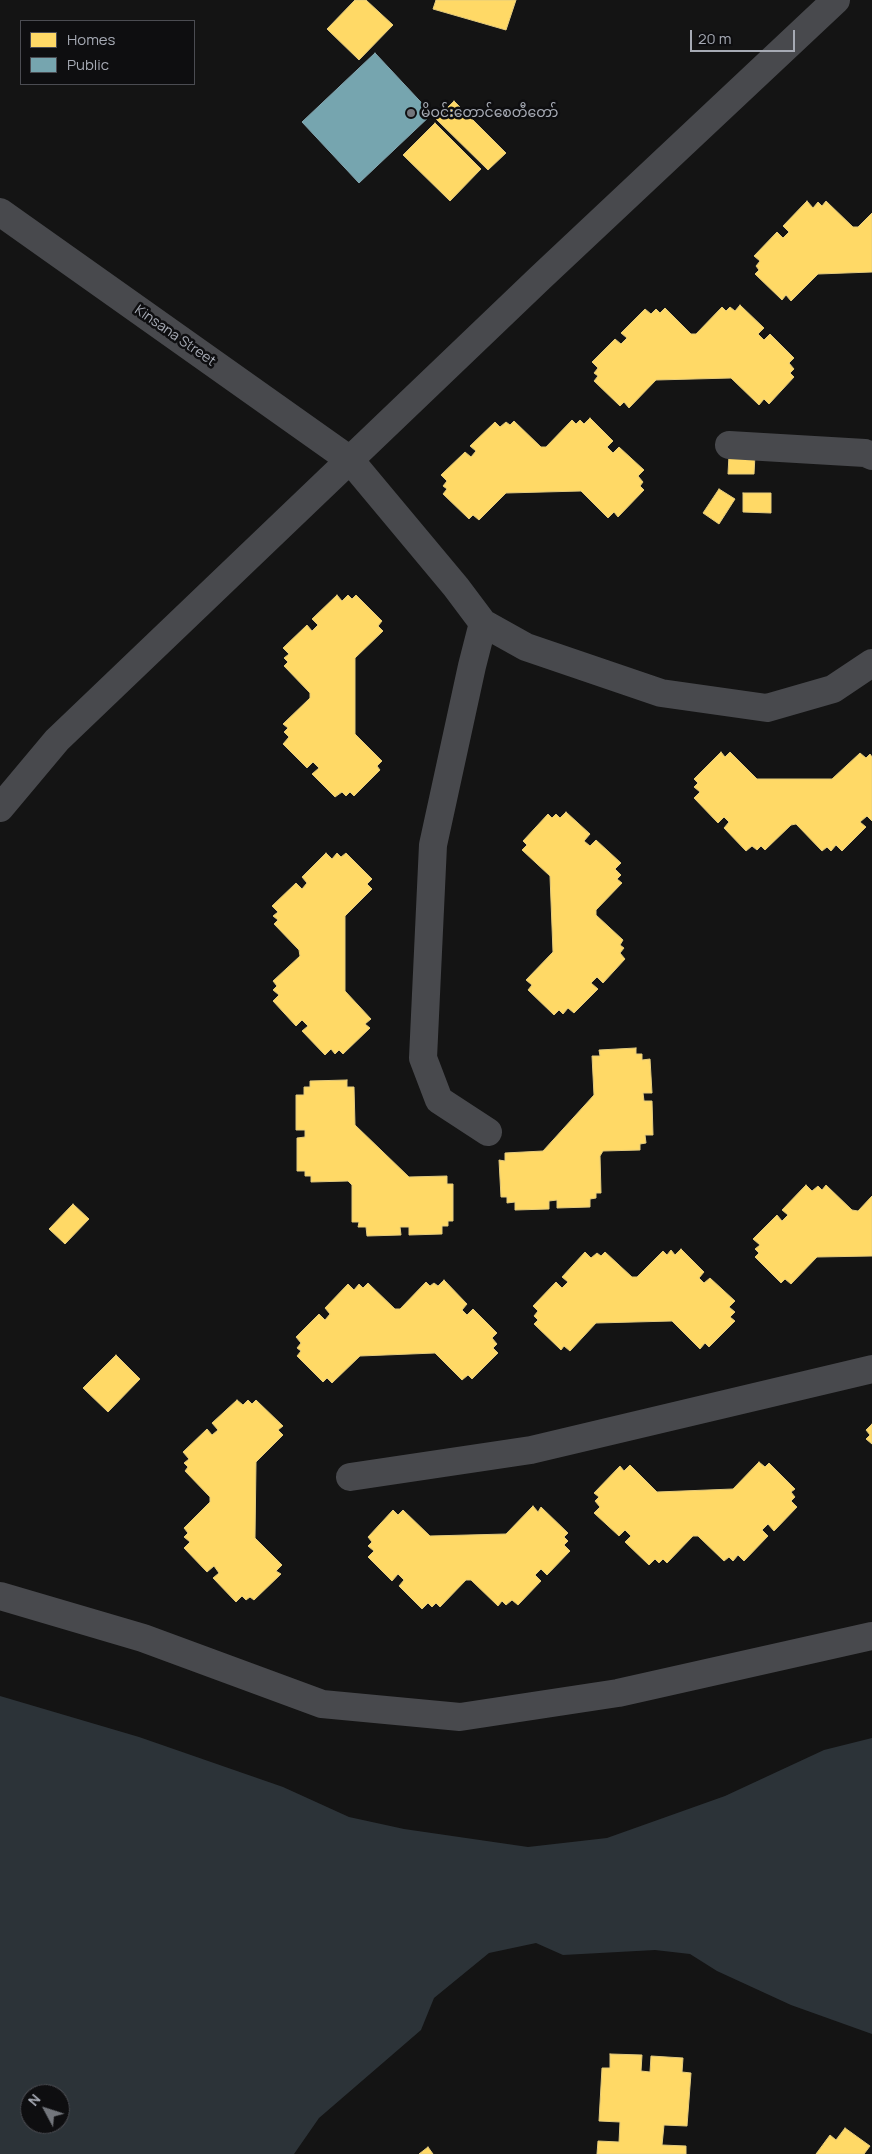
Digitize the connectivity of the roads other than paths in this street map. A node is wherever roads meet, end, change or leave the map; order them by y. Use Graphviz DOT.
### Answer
graph roads {
  1 [pos="836,0"];
  2 [pos="0,212"];
  3 [pos="729,445"];
  4 [pos="872,456"];
  5 [pos="350,460"];
  6 [pos="483,623"];
  7 [pos="872,663"];
  8 [pos="0,808"];
  9 [pos="488,1132"];
  10 [pos="872,1369"];
  11 [pos="350,1477"];
  12 [pos="0,1596"];
  13 [pos="872,1636"];
  1 -- 5 [label="street"];
  2 -- 5 [label="street, Kinsana Street"];
  3 -- 4 [label="street"];
  5 -- 6 [label="street, Kinsana Street"];
  5 -- 8 [label="street"];
  6 -- 7 [label="street"];
  6 -- 9 [label="street"];
  10 -- 11 [label="street"];
  12 -- 13 [label="street"];
}
